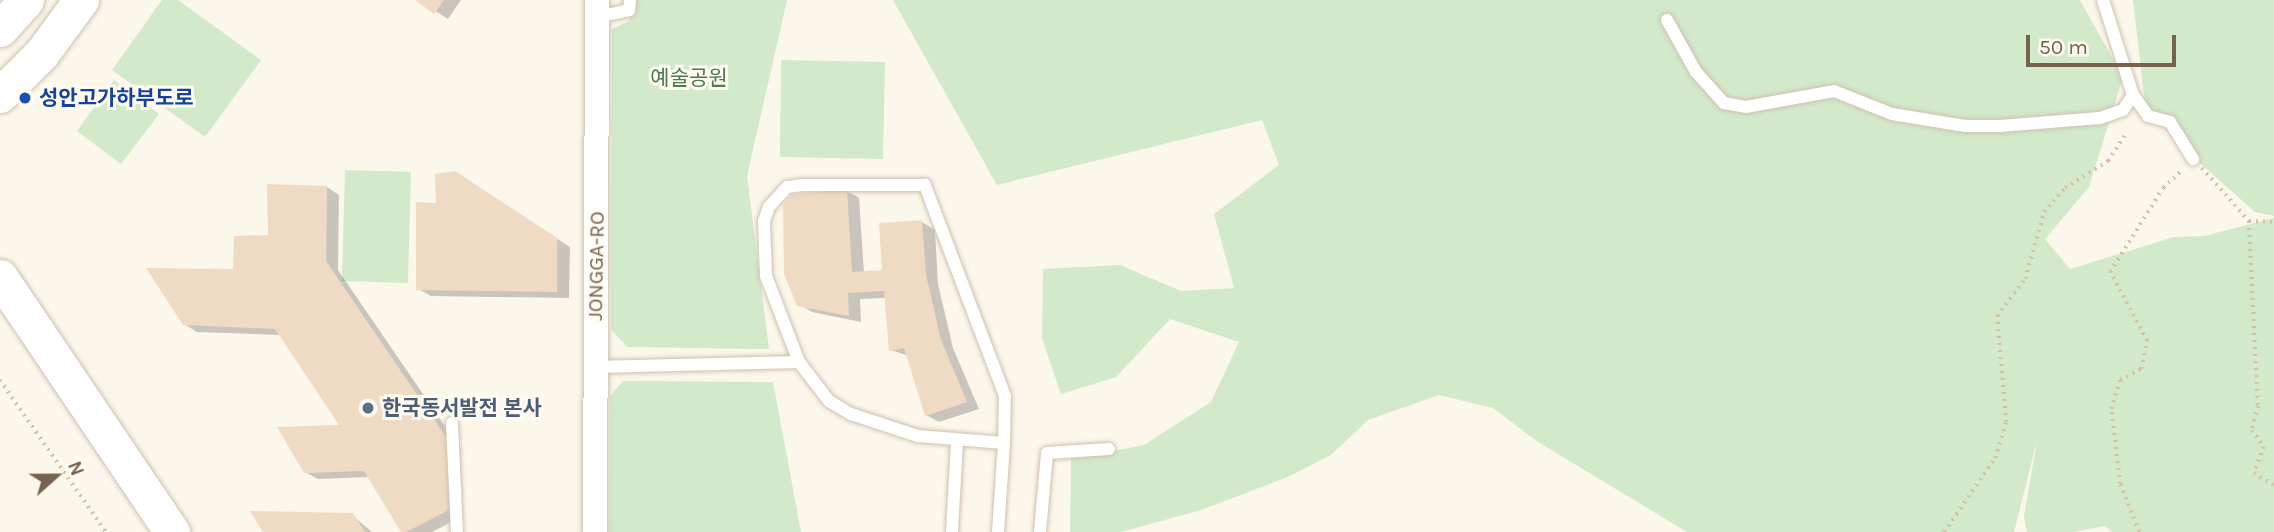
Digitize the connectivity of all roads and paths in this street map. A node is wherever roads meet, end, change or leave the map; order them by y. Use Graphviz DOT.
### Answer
graph roads {
  1 [pos="26,0"];
  2 [pos="81,0"];
  3 [pos="630,0"];
  4 [pos="2104,0"];
  5 [pos="597,8"];
  6 [pos="1667,20"];
  7 [pos="0,29"];
  8 [pos="0,95"];
  9 [pos="2133,95"];
  10 [pos="2124,136"];
  11 [pos="2193,159"];
  12 [pos="2249,221"];
  13 [pos="2274,222"];
  14 [pos="0,277"];
  15 [pos="799,362"];
  16 [pos="595,367"];
  17 [pos="0,380"];
  18 [pos="452,424"];
  19 [pos="957,442"];
  20 [pos="1004,443"];
  21 [pos="1109,449"];
  22 [pos="2274,485"];
  23 [pos="106,532"];
  24 [pos="172,532"];
  25 [pos="457,532"];
  26 [pos="595,532"];
  27 [pos="952,532"];
  28 [pos="998,532"];
  29 [pos="1040,532"];
  30 [pos="1944,532"];
  31 [pos="2139,532"];
  1 -- 7 [label="main road"];
  2 -- 8 [label="main road"];
  3 -- 5 [label="lane"];
  4 -- 9 [label="lane"];
  5 -- 16 [label="street, JONGGA-RO"];
  6 -- 9 [label="lane"];
  9 -- 11 [label="lane"];
  10 -- 30 [label="path"];
  11 -- 12 [label="path"];
  11 -- 31 [label="path"];
  12 -- 13 [label="path"];
  12 -- 22 [label="path"];
  14 -- 24 [label="main road"];
  15 -- 16 [label="lane"];
  15 -- 19 [label="lane"];
  15 -- 20 [label="lane"];
  16 -- 26 [label="street, JONGGA-RO"];
  17 -- 23 [label="path"];
  18 -- 25 [label="lane"];
  19 -- 20 [label="lane"];
  19 -- 27 [label="lane"];
  20 -- 28 [label="lane"];
  21 -- 29 [label="lane"];
}
